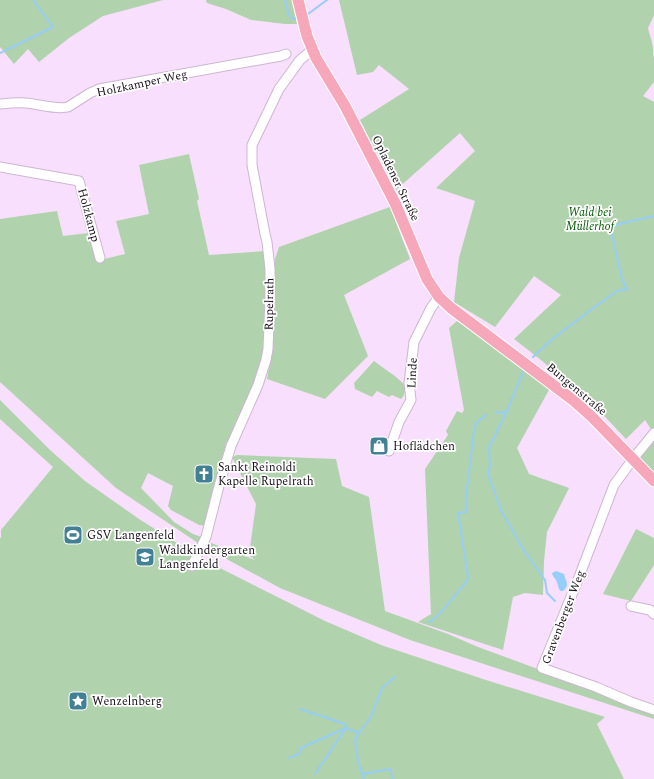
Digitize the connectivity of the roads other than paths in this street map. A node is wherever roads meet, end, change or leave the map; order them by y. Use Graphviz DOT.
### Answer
graph roads {
  1 [pos="298,0"];
  2 [pos="312,50"];
  3 [pos="286,54"];
  4 [pos="0,104"];
  5 [pos="0,167"];
  6 [pos="100,258"];
  7 [pos="439,297"];
  8 [pos="500,345"];
  9 [pos="654,433"];
  10 [pos="389,452"];
  11 [pos="633,459"];
  12 [pos="654,481"];
  13 [pos="192,566"];
  14 [pos="631,606"];
  15 [pos="654,614"];
  16 [pos="654,710"];
  1 -- 2 [label="main road, Opladener Straße"];
  2 -- 7 [label="main road, Opladener Straße"];
  2 -- 13 [label="street, Rupelrath"];
  3 -- 4 [label="street, Holzkamper Weg"];
  5 -- 6 [label="street, Holzkamp"];
  7 -- 8 [label="main road, Opladener Straße"];
  7 -- 10 [label="street, Linde"];
  8 -- 11 [label="main road, Bungenstraße"];
  9 -- 11 [label="street"];
  11 -- 12 [label="main road, Bungenstraße"];
  11 -- 16 [label="street, Gravenberger Weg"];
  14 -- 15 [label="street"];
}
